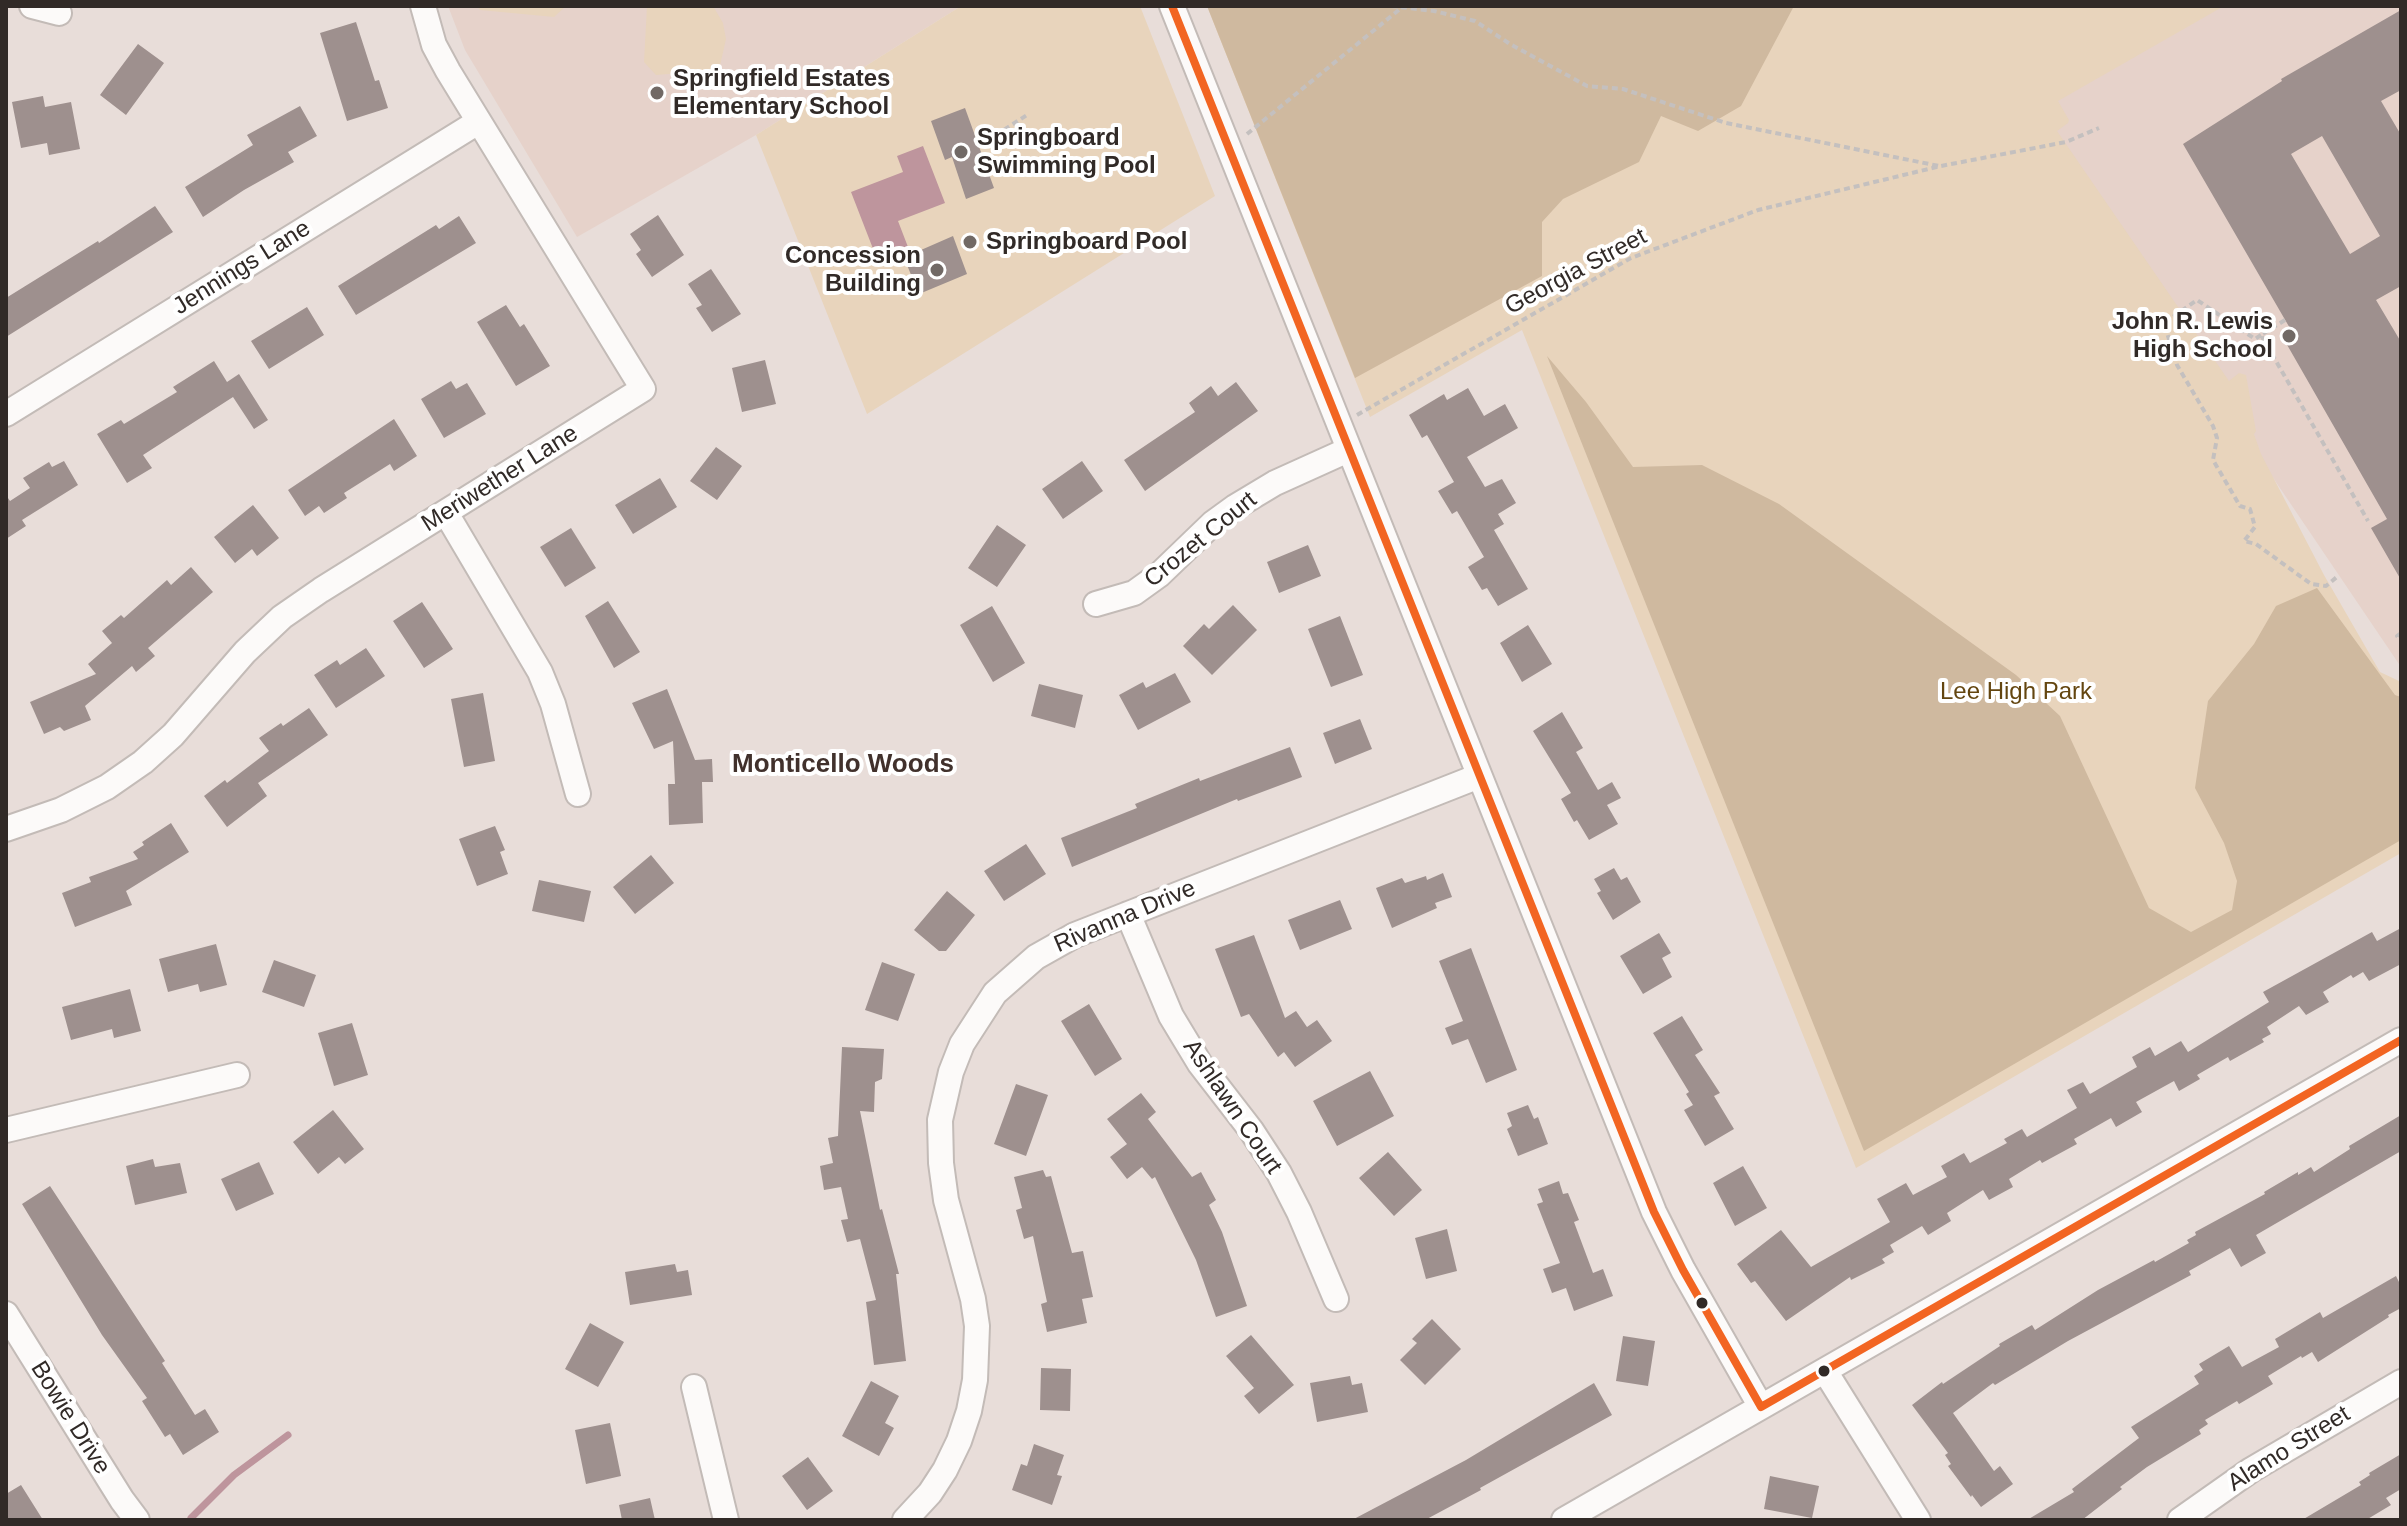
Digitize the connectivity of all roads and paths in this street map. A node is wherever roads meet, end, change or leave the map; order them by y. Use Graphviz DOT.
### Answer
graph roads {
  1 [pos="32,6"];
  2 [pos="423,6"];
  3 [pos="1172,6"];
  4 [pos="1391,6"];
  5 [pos="1400,9"];
  6 [pos="59,13"];
  7 [pos="1027,115"];
  8 [pos="478,122"];
  9 [pos="2099,128"];
  10 [pos="979,146"];
  11 [pos="1228,149"];
  12 [pos="1941,166"];
  13 [pos="2285,320"];
  14 [pos="2261,335"];
  15 [pos="6,414"];
  16 [pos="1337,426"];
  17 [pos="1348,450"];
  18 [pos="446,513"];
  19 [pos="2368,521"];
  20 [pos="2338,576"];
  21 [pos="1096,604"];
  22 [pos="2401,633"];
  23 [pos="2401,640"];
  24 [pos="1479,776"];
  25 [pos="578,794"];
  26 [pos="6,829"];
  27 [pos="1128,914"];
  28 [pos="2401,1040"];
  29 [pos="237,1075"];
  30 [pos="6,1130"];
  31 [pos="1336,1299"];
  32 [pos="6,1314"];
  33 [pos="1825,1371"];
  34 [pos="2401,1382"];
  35 [pos="694,1387"];
  36 [pos="1761,1407"];
  37 [pos="1577,1517"];
  38 [pos="137,1520"];
  39 [pos="726,1520"];
  40 [pos="905,1520"];
  41 [pos="1918,1520"];
  42 [pos="2180,1520"];
  1 -- 6 [label="street"];
  2 -- 8 [label="street, Meriwether Lane"];
  3 -- 11 [label="street"];
  4 -- 5 [label="path"];
  5 -- 11 [label="path"];
  5 -- 12 [label="path"];
  7 -- 10 [label="path"];
  8 -- 15 [label="street, Jennings Lane"];
  8 -- 18 [label="street, Meriwether Lane"];
  9 -- 12 [label="path, Georgia Street"];
  11 -- 16 [label="street"];
  12 -- 16 [label="path, Georgia Street"];
  13 -- 14 [label="path"];
  14 -- 19 [label="path"];
  14 -- 20 [label="path"];
  16 -- 17 [label="street"];
  17 -- 21 [label="street, Crozet Court"];
  17 -- 24 [label="street"];
  18 -- 25 [label="street"];
  18 -- 26 [label="street, Meriwether Lane"];
  22 -- 23 [label="path"];
  24 -- 27 [label="street, Rivanna Drive"];
  24 -- 36 [label="street"];
  27 -- 31 [label="street, Ashlawn Court"];
  27 -- 40 [label="street, Rivanna Drive"];
  28 -- 33 [label="street"];
  29 -- 30 [label="street"];
  32 -- 38 [label="street, Bowie Drive"];
  33 -- 36 [label="street"];
  33 -- 41 [label="street"];
  34 -- 42 [label="street, Alamo Street"];
  35 -- 39 [label="street"];
  36 -- 37 [label="street"];
}
